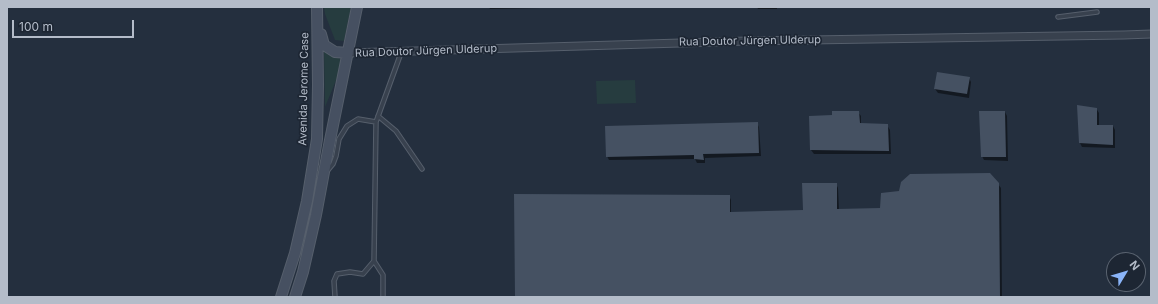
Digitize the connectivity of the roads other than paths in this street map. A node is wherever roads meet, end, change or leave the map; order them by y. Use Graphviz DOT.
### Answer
graph roads {
  1 [pos="317,7"];
  2 [pos="357,7"];
  3 [pos="1097,12"];
  4 [pos="1058,17"];
  5 [pos="317,22"];
  6 [pos="1151,34"];
  7 [pos="348,53"];
  8 [pos="401,53"];
  9 [pos="378,116"];
  10 [pos="376,122"];
  11 [pos="422,169"];
  12 [pos="323,177"];
  13 [pos="374,261"];
  14 [pos="281,297"];
  15 [pos="295,297"];
  16 [pos="335,297"];
  17 [pos="383,297"];
  1 -- 5 [label="main road, Avenida Jerome Case"];
  2 -- 7 [label="main road"];
  3 -- 4 [label="lane"];
  5 -- 7 [label="main road"];
  5 -- 14 [label="main road, Avenida Jerome Case"];
  6 -- 8 [label="street, Rua Doutor Jürgen Ulderup"];
  7 -- 8 [label="street, Rua Doutor Jürgen Ulderup"];
  7 -- 12 [label="main road"];
  8 -- 9 [label="lane"];
  9 -- 10 [label="lane"];
  9 -- 11 [label="lane"];
  10 -- 12 [label="lane"];
  10 -- 13 [label="lane"];
  12 -- 15 [label="main road"];
  13 -- 16 [label="lane"];
  13 -- 17 [label="lane"];
}
